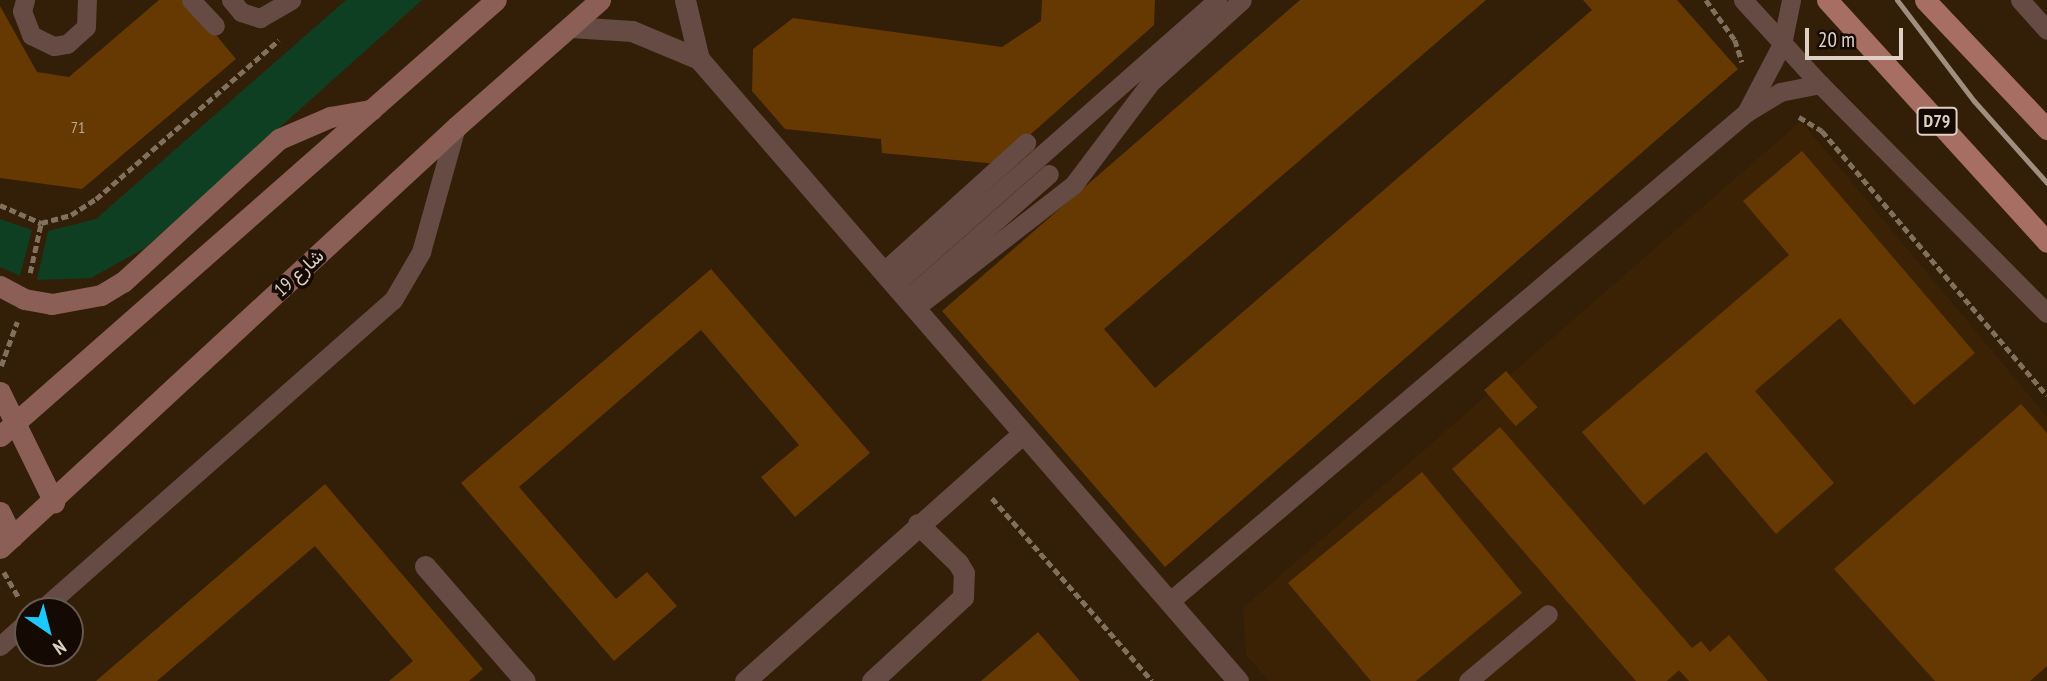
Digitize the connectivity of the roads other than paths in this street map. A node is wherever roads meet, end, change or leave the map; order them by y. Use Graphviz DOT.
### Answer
graph roads {
  1 [pos="25,0"];
  2 [pos="87,0"];
  3 [pos="191,0"];
  4 [pos="232,0"];
  5 [pos="292,0"];
  6 [pos="496,0"];
  7 [pos="600,0"];
  8 [pos="685,0"];
  9 [pos="1217,0"];
  10 [pos="1242,0"];
  11 [pos="1744,0"];
  12 [pos="1791,0"];
  13 [pos="1827,0"];
  14 [pos="1925,0"];
  15 [pos="2020,0"];
  16 [pos="215,26"];
  17 [pos="571,27"];
  18 [pos="2047,30"];
  19 [pos="1782,44"];
  20 [pos="699,59"];
  21 [pos="1820,84"];
  22 [pos="371,110"];
  23 [pos="1747,112"];
  24 [pos="456,127"];
  25 [pos="2047,129"];
  26 [pos="1026,143"];
  27 [pos="1049,174"];
  28 [pos="2047,242"];
  29 [pos="0,286"];
  30 [pos="900,291"];
  31 [pos="2047,313"];
  32 [pos="0,392"];
  33 [pos="8,430"];
  34 [pos="1022,434"];
  35 [pos="54,502"];
  36 [pos="0,513"];
  37 [pos="918,524"];
  38 [pos="6,543"];
  39 [pos="425,566"];
  40 [pos="56,597"];
  41 [pos="1169,602"];
  42 [pos="1548,614"];
  43 [pos="14,634"];
  44 [pos="0,646"];
  45 [pos="525,681"];
  46 [pos="745,681"];
  47 [pos="872,681"];
  48 [pos="1238,681"];
  49 [pos="1468,681"];
  1 -- 2 [label="lane"];
  3 -- 16 [label="lane"];
  4 -- 5 [label="lane"];
  6 -- 22 [label="main road"];
  7 -- 17 [label="main road, شارع 19"];
  8 -- 20 [label="street"];
  9 -- 30 [label="lane"];
  10 -- 30 [label="lane"];
  11 -- 19 [label="lane"];
  12 -- 19 [label="lane"];
  13 -- 28 [label="main road, D79"];
  14 -- 25 [label="main road"];
  15 -- 18 [label="lane"];
  17 -- 20 [label="street"];
  17 -- 24 [label="main road, شارع 19"];
  19 -- 21 [label="lane"];
  19 -- 23 [label="lane"];
  20 -- 30 [label="street"];
  21 -- 23 [label="lane"];
  21 -- 31 [label="lane"];
  22 -- 29 [label="main road"];
  22 -- 33 [label="main road"];
  23 -- 41 [label="lane"];
  24 -- 35 [label="main road, شارع 19"];
  24 -- 40 [label="lane"];
  26 -- 30 [label="lane"];
  27 -- 30 [label="lane"];
  30 -- 34 [label="street"];
  32 -- 33 [label="main road"];
  33 -- 35 [label="main road"];
  34 -- 37 [label="street"];
  34 -- 41 [label="street"];
  35 -- 38 [label="main road, شارع 19"];
  36 -- 38 [label="main road"];
  37 -- 46 [label="street"];
  37 -- 47 [label="street"];
  39 -- 45 [label="street"];
  41 -- 48 [label="street"];
  42 -- 49 [label="lane"];
  43 -- 44 [label="lane"];
}
